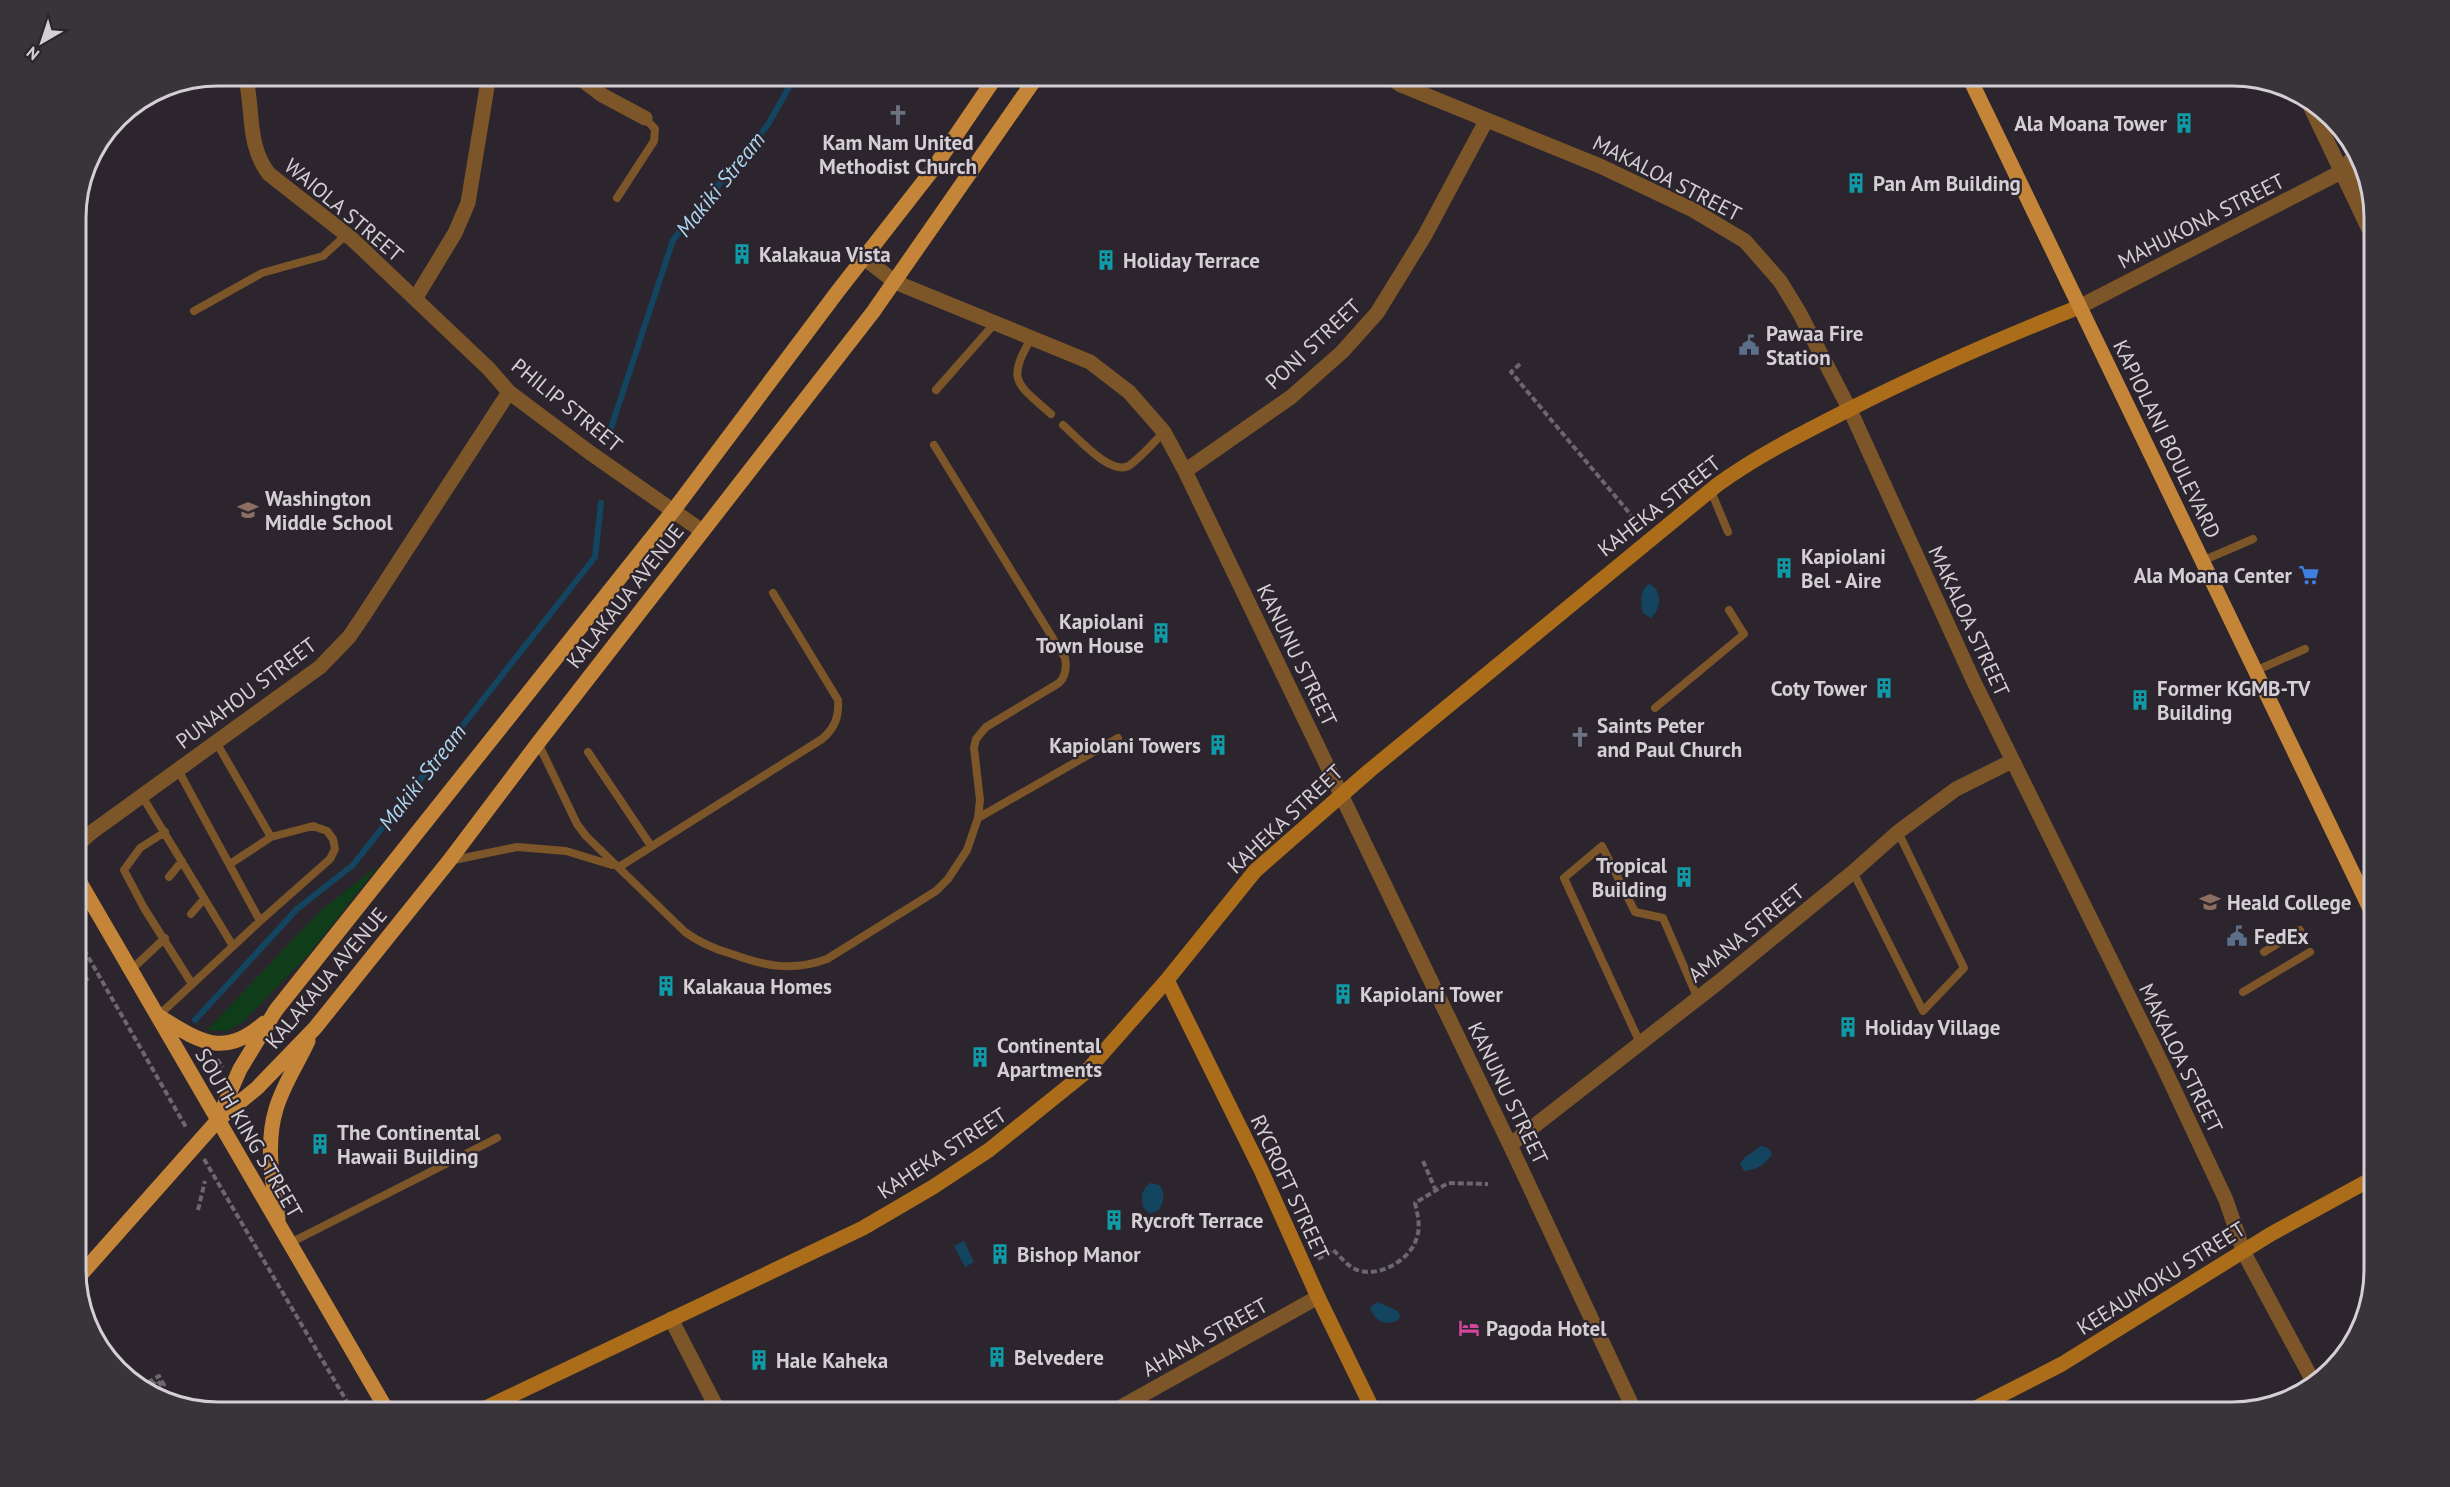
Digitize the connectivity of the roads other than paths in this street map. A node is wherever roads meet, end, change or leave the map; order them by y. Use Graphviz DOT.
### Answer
graph roads {
  1 [pos="246,86"];
  2 [pos="487,86"];
  3 [pos="590,86"];
  4 [pos="990,86"];
  5 [pos="1030,86"];
  6 [pos="1403,86"];
  7 [pos="1973,86"];
  8 [pos="2314,114"];
  9 [pos="645,118"];
  10 [pos="1486,121"];
  11 [pos="2351,161"];
  12 [pos="2355,171"];
  13 [pos="2342,172"];
  14 [pos="2362,192"];
  15 [pos="617,198"];
  16 [pos="2364,219"];
  17 [pos="346,235"];
  18 [pos="864,257"];
  19 [pos="895,282"];
  20 [pos="416,299"];
  21 [pos="2079,307"];
  22 [pos="195,311"];
  23 [pos="996,323"];
  24 [pos="1032,337"];
  25 [pos="936,390"];
  26 [pos="509,392"];
  27 [pos="1850,410"];
  28 [pos="1051,414"];
  29 [pos="1063,425"];
  30 [pos="1164,432"];
  31 [pos="934,445"];
  32 [pos="1185,471"];
  33 [pos="1711,490"];
  34 [pos="673,511"];
  35 [pos="702,531"];
  36 [pos="1728,532"];
  37 [pos="2253,539"];
  38 [pos="2202,561"];
  39 [pos="773,592"];
  40 [pos="1729,610"];
  41 [pos="2305,649"];
  42 [pos="2255,671"];
  43 [pos="1655,708"];
  44 [pos="1118,738"];
  45 [pos="216,742"];
  46 [pos="538,743"];
  47 [pos="588,752"];
  48 [pos="2012,761"];
  49 [pos="178,770"];
  50 [pos="1341,794"];
  51 [pos="142,796"];
  52 [pos="978,818"];
  53 [pos="165,832"];
  54 [pos="1898,832"];
  55 [pos="86,837"];
  56 [pos="271,837"];
  57 [pos="651,846"];
  58 [pos="182,861"];
  59 [pos="450,861"];
  60 [pos="230,864"];
  61 [pos="619,867"];
  62 [pos="1853,872"];
  63 [pos="169,877"];
  64 [pos="86,893"];
  65 [pos="2364,896"];
  66 [pos="204,899"];
  67 [pos="191,914"];
  68 [pos="260,921"];
  69 [pos="2300,930"];
  70 [pos="165,938"];
  71 [pos="233,946"];
  72 [pos="2264,952"];
  73 [pos="2310,952"];
  74 [pos="131,970"];
  75 [pos="1167,980"];
  76 [pos="192,984"];
  77 [pos="2243,992"];
  78 [pos="1698,999"];
  79 [pos="276,1010"];
  80 [pos="158,1016"];
  81 [pos="315,1028"];
  82 [pos="1641,1045"];
  83 [pos="218,1120"];
  84 [pos="497,1138"];
  85 [pos="1510,1145"];
  86 [pos="2364,1184"];
  87 [pos="280,1227"];
  88 [pos="290,1243"];
  89 [pos="2244,1253"];
  90 [pos="86,1269"];
  91 [pos="1318,1298"];
  92 [pos="671,1319"];
  93 [pos="2310,1376"];
  94 [pos="382,1402"];
  95 [pos="498,1402"];
  96 [pos="714,1402"];
  97 [pos="1130,1402"];
  98 [pos="1369,1402"];
  99 [pos="1630,1402"];
  100 [pos="1988,1402"];
  1 -- 17 [label="street, WAIOLA STREET"];
  2 -- 20 [label="street"];
  3 -- 9 [label="street"];
  4 -- 18 [label="main road, KALAKAUA AVENUE"];
  5 -- 19 [label="main road, KALAKAUA AVENUE"];
  6 -- 10 [label="street, MAKALOA STREET"];
  7 -- 21 [label="main road, KAPIOLANI BOULEVARD"];
  8 -- 13 [label="street"];
  9 -- 15 [label="lane"];
  10 -- 27 [label="street, MAKALOA STREET"];
  10 -- 32 [label="street, PONI STREET"];
  11 -- 13 [label="street, MAHUKONA STREET"];
  12 -- 13 [label="street, MAHUKONA STREET"];
  13 -- 14 [label="street"];
  13 -- 16 [label="street"];
  13 -- 21 [label="street, MAHUKONA STREET"];
  17 -- 20 [label="street, WAIOLA STREET"];
  17 -- 22 [label="lane"];
  18 -- 19 [label="street, KANUNU STREET"];
  18 -- 34 [label="main road, KALAKAUA AVENUE"];
  19 -- 23 [label="street, KANUNU STREET"];
  19 -- 35 [label="main road, KALAKAUA AVENUE"];
  20 -- 26 [label="street, PHILIP STREET"];
  21 -- 27 [label="street, KAHEKA STREET"];
  21 -- 38 [label="main road, KAPIOLANI BOULEVARD"];
  23 -- 24 [label="street, KANUNU STREET"];
  23 -- 25 [label="lane"];
  24 -- 28 [label="lane"];
  24 -- 30 [label="street, KANUNU STREET"];
  26 -- 34 [label="street, PHILIP STREET"];
  26 -- 45 [label="street, PUNAHOU STREET"];
  27 -- 33 [label="street, KAHEKA STREET"];
  27 -- 48 [label="street, MAKALOA STREET"];
  29 -- 30 [label="lane"];
  30 -- 32 [label="street, KANUNU STREET"];
  31 -- 52 [label="lane"];
  32 -- 50 [label="street, KANUNU STREET"];
  33 -- 36 [label="lane"];
  33 -- 50 [label="street, KAHEKA STREET"];
  34 -- 35 [label="street, PHILIP STREET"];
  34 -- 79 [label="main road, KALAKAUA AVENUE"];
  35 -- 46 [label="main road, KALAKAUA AVENUE"];
  37 -- 38 [label="lane"];
  38 -- 42 [label="main road, KAPIOLANI BOULEVARD"];
  39 -- 57 [label="lane"];
  40 -- 43 [label="lane"];
  41 -- 42 [label="lane"];
  42 -- 65 [label="main road, KAPIOLANI BOULEVARD"];
  44 -- 52 [label="lane"];
  45 -- 49 [label="street, PUNAHOU STREET"];
  45 -- 56 [label="lane"];
  46 -- 59 [label="main road, KALAKAUA AVENUE"];
  46 -- 61 [label="lane"];
  47 -- 57 [label="lane"];
  48 -- 54 [label="street, AMANA STREET"];
  48 -- 89 [label="street, MAKALOA STREET"];
  49 -- 51 [label="street, PUNAHOU STREET"];
  49 -- 60 [label="lane"];
  50 -- 75 [label="street, KAHEKA STREET"];
  50 -- 85 [label="street, KANUNU STREET"];
  51 -- 53 [label="lane"];
  51 -- 55 [label="street, PUNAHOU STREET"];
  52 -- 61 [label="lane"];
  53 -- 58 [label="lane"];
  53 -- 70 [label="lane"];
  54 -- 62 [label="street, AMANA STREET"];
  54 -- 62 [label="lane"];
  56 -- 60 [label="lane"];
  56 -- 68 [label="lane"];
  57 -- 61 [label="lane"];
  58 -- 63 [label="lane"];
  58 -- 66 [label="lane"];
  59 -- 61 [label="lane"];
  59 -- 81 [label="main road, KALAKAUA AVENUE"];
  60 -- 68 [label="lane"];
  62 -- 78 [label="street, AMANA STREET"];
  64 -- 74 [label="main road, SOUTH KING STREET"];
  66 -- 67 [label="lane"];
  66 -- 71 [label="lane"];
  68 -- 71 [label="lane"];
  69 -- 72 [label="lane"];
  70 -- 74 [label="lane"];
  70 -- 76 [label="lane"];
  71 -- 76 [label="lane"];
  73 -- 77 [label="lane"];
  74 -- 80 [label="main road, SOUTH KING STREET"];
  75 -- 91 [label="street, RYCROFT STREET"];
  75 -- 92 [label="street, KAHEKA STREET"];
  76 -- 80 [label="lane"];
  78 -- 82 [label="street, AMANA STREET"];
  78 -- 82 [label="lane"];
  79 -- 80 [label="main road"];
  79 -- 83 [label="main road, KALAKAUA AVENUE"];
  80 -- 83 [label="main road, SOUTH KING STREET"];
  81 -- 83 [label="main road, KALAKAUA AVENUE"];
  81 -- 87 [label="main road"];
  82 -- 85 [label="street, AMANA STREET"];
  83 -- 87 [label="main road, SOUTH KING STREET"];
  83 -- 90 [label="main road, KALAKAUA AVENUE"];
  84 -- 88 [label="lane"];
  85 -- 99 [label="street, KANUNU STREET"];
  86 -- 89 [label="street, KEEAUMOKU STREET"];
  87 -- 88 [label="main road, SOUTH KING STREET"];
  88 -- 94 [label="main road, SOUTH KING STREET"];
  89 -- 93 [label="street, MAKALOA STREET"];
  89 -- 100 [label="street, KEEAUMOKU STREET"];
  91 -- 97 [label="street, AHANA STREET"];
  91 -- 98 [label="street, RYCROFT STREET"];
  92 -- 95 [label="street, KAHEKA STREET"];
  92 -- 96 [label="street"];
}
